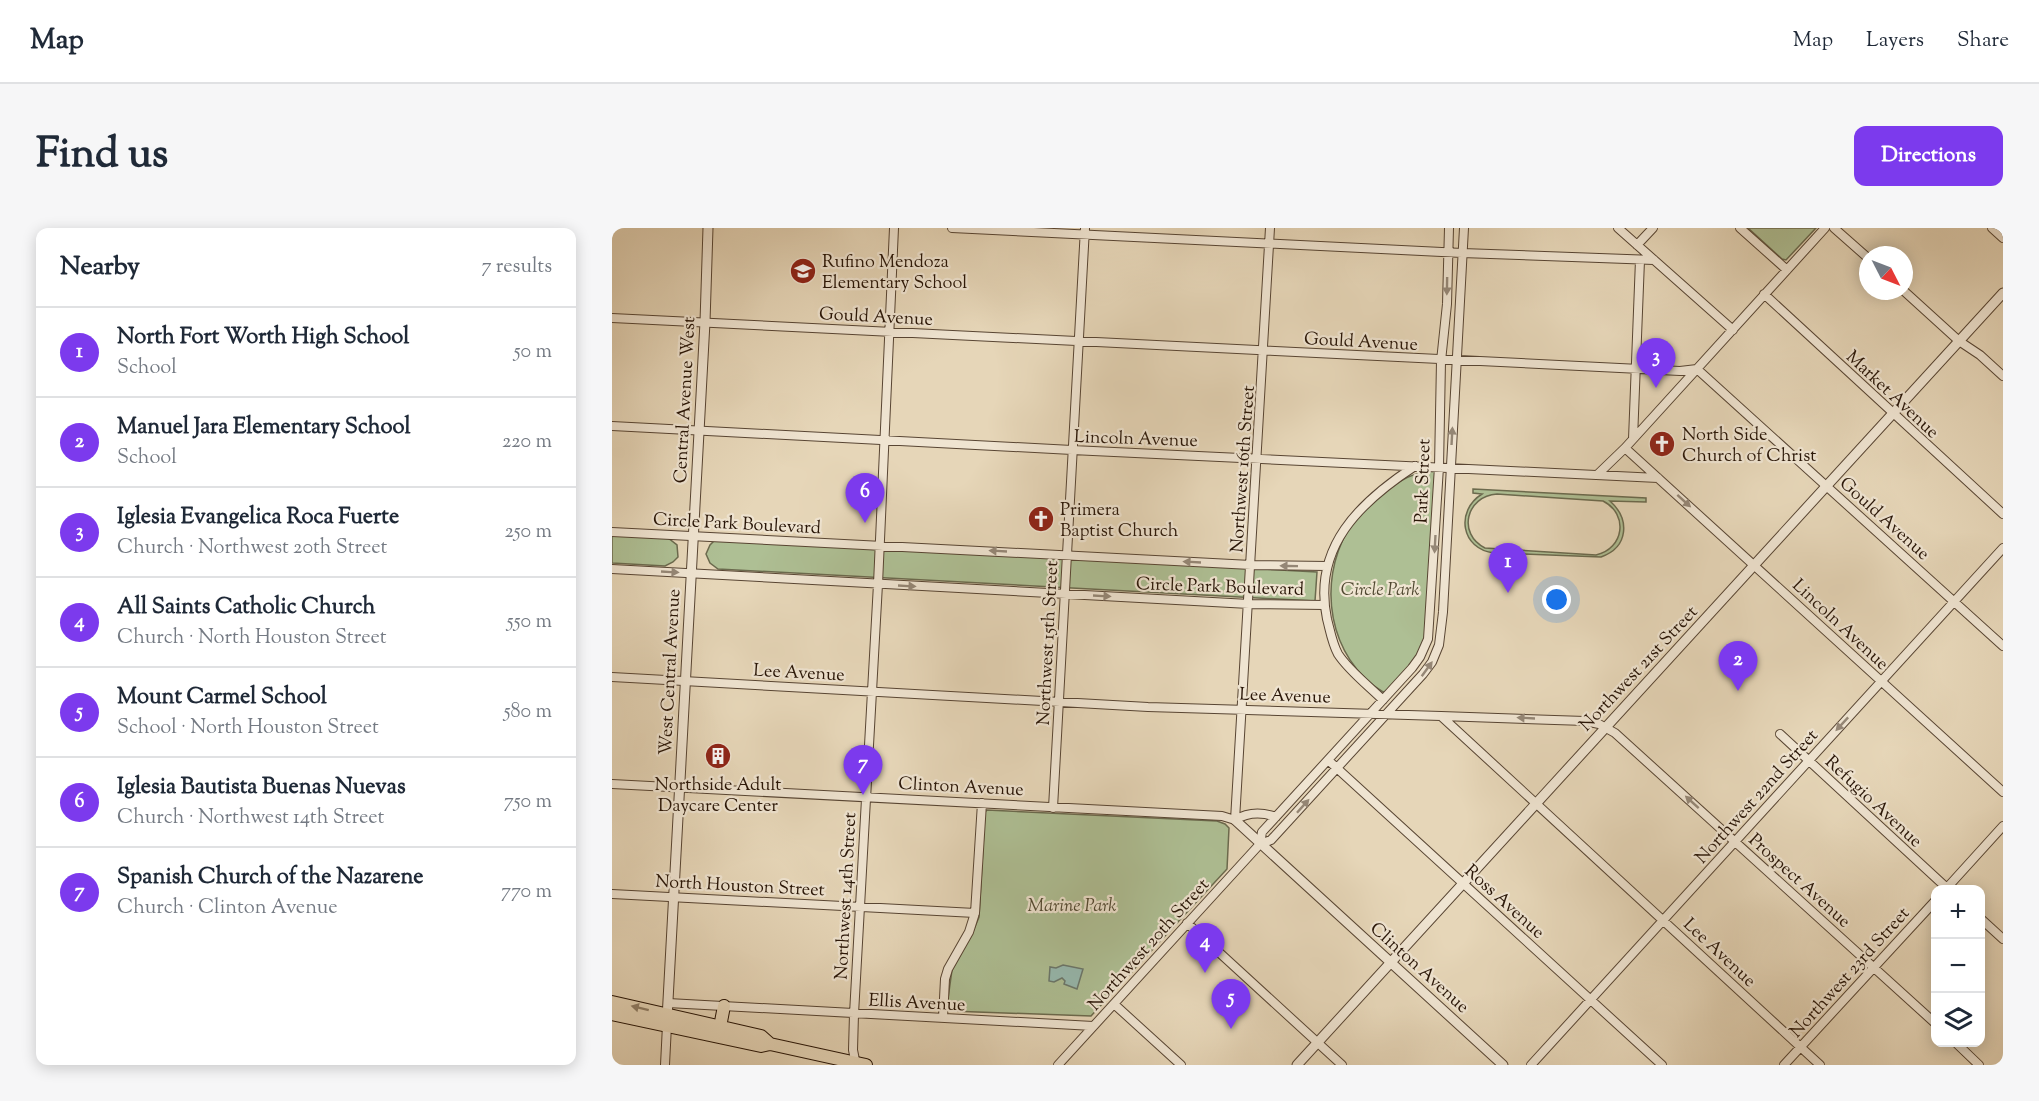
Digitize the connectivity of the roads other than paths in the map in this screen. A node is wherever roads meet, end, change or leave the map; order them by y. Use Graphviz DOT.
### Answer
graph roads {
  1 [pos="708,228"];
  2 [pos="894,228"];
  3 [pos="952,228"];
  4 [pos="1270,228"];
  5 [pos="1449,228"];
  6 [pos="1464,228"];
  7 [pos="1618,228"];
  8 [pos="1653,228"];
  9 [pos="1740,228"];
  10 [pos="1825,228"];
  11 [pos="1834,228"];
  12 [pos="1992,228"];
  13 [pos="1084,232"];
  14 [pos="2003,238"];
  15 [pos="1269,244"];
  16 [pos="1637,245"];
  17 [pos="1859,250"];
  18 [pos="1448,253"];
  19 [pos="1462,253"];
  20 [pos="1640,260"];
  21 [pos="1654,260"];
  22 [pos="1786,270"];
  23 [pos="2003,292"];
  24 [pos="1764,294"];
  25 [pos="1913,299"];
  26 [pos="612,318"];
  27 [pos="705,322"];
  28 [pos="1732,330"];
  29 [pos="889,332"];
  30 [pos="1959,341"];
  31 [pos="1078,342"];
  32 [pos="1264,351"];
  33 [pos="1441,360"];
  34 [pos="1456,361"];
  35 [pos="1636,369"];
  36 [pos="1697,369"];
  37 [pos="2003,376"];
  38 [pos="1892,414"];
  39 [pos="612,426"];
  40 [pos="699,430"];
  41 [pos="1633,439"];
  42 [pos="885,440"];
  43 [pos="1625,448"];
  44 [pos="1072,450"];
  45 [pos="1257,458"];
  46 [pos="1415,466"];
  47 [pos="1439,466"];
  48 [pos="1451,467"];
  49 [pos="1597,475"];
  50 [pos="1659,478"];
  51 [pos="1827,485"];
  52 [pos="2003,514"];
  53 [pos="612,532"];
  54 [pos="693,536"];
  55 [pos="879,545"];
  56 [pos="2003,548"];
  57 [pos="1067,555"];
  58 [pos="1755,565"];
  59 [pos="1251,566"];
  60 [pos="1327,566"];
  61 [pos="612,569"];
  62 [pos="691,573"];
  63 [pos="878,584"];
  64 [pos="1065,594"];
  65 [pos="1954,602"];
  66 [pos="1249,604"];
  67 [pos="1324,605"];
  68 [pos="2003,646"];
  69 [pos="612,677"];
  70 [pos="686,681"];
  71 [pos="1882,681"];
  72 [pos="872,690"];
  73 [pos="1383,700"];
  74 [pos="1059,701"];
  75 [pos="1242,708"];
  76 [pos="1388,713"];
  77 [pos="1370,714"];
  78 [pos="1441,716"];
  79 [pos="1606,728"];
  80 [pos="1780,734"];
  81 [pos="1328,760"];
  82 [pos="1809,761"];
  83 [pos="1337,768"];
  84 [pos="612,784"];
  85 [pos="680,788"];
  86 [pos="2003,792"];
  87 [pos="866,798"];
  88 [pos="982,803"];
  89 [pos="1536,804"];
  90 [pos="1053,808"];
  91 [pos="1276,817"];
  92 [pos="1235,820"];
  93 [pos="2003,826"];
  94 [pos="1735,841"];
  95 [pos="1260,844"];
  96 [pos="1463,883"];
  97 [pos="1943,885"];
  98 [pos="1951,885"];
  99 [pos="612,894"];
  100 [pos="674,897"];
  101 [pos="1931,904"];
  102 [pos="860,907"];
  103 [pos="975,913"];
  104 [pos="1663,920"];
  105 [pos="1187,923"];
  106 [pos="1985,923"];
  107 [pos="2003,939"];
  108 [pos="1390,963"];
  109 [pos="1874,966"];
  110 [pos="1590,1000"];
  111 [pos="612,1002"];
  112 [pos="1114,1004"];
  113 [pos="724,1006"];
  114 [pos="612,1014"];
  115 [pos="668,1014"];
  116 [pos="854,1014"];
  117 [pos="942,1018"];
  118 [pos="1931,1020"];
  119 [pos="1093,1026"];
  120 [pos="720,1027"];
  121 [pos="1317,1043"];
  122 [pos="770,1044"];
  123 [pos="1801,1047"];
  124 [pos="1960,1047"];
  125 [pos="859,1064"];
  126 [pos="665,1065"];
  127 [pos="1058,1065"];
  128 [pos="1181,1065"];
  129 [pos="1297,1065"];
  130 [pos="1342,1065"];
  131 [pos="1503,1065"];
  132 [pos="1531,1065"];
  133 [pos="1662,1065"];
  134 [pos="1784,1065"];
  135 [pos="1820,1065"];
  136 [pos="1979,1065"];
  1 -- 27 [label="street, Central Avenue West"];
  2 -- 29 [label="street, Northwest 14th Street"];
  3 -- 13 [label="street"];
  4 -- 15 [label="street, Northwest 16th Street"];
  5 -- 18 [label="street, Park Street"];
  6 -- 19 [label="street, Park Street"];
  7 -- 16 [label="street"];
  8 -- 16 [label="street"];
  9 -- 22 [label="street"];
  10 -- 22 [label="street"];
  11 -- 17 [label="street"];
  12 -- 14 [label="street"];
  13 -- 15 [label="street"];
  13 -- 31 [label="street, Northwest 15th Street"];
  15 -- 18 [label="street"];
  15 -- 32 [label="street, Northwest 16th Street"];
  16 -- 21 [label="street"];
  18 -- 19 [label="street"];
  18 -- 33 [label="street, Park Street, one-way"];
  19 -- 20 [label="street"];
  19 -- 34 [label="street, Park Street"];
  20 -- 21 [label="street"];
  20 -- 35 [label="street"];
  21 -- 28 [label="street"];
  22 -- 24 [label="street"];
  23 -- 30 [label="street, Northwest 21st Street"];
  24 -- 28 [label="street"];
  24 -- 38 [label="street, Market Avenue"];
  25 -- 30 [label="street"];
  26 -- 27 [label="street, Gould Avenue"];
  27 -- 29 [label="street, Gould Avenue"];
  27 -- 40 [label="street, Central Avenue West"];
  28 -- 36 [label="street"];
  29 -- 31 [label="street, Gould Avenue"];
  29 -- 42 [label="street, Northwest 14th Street"];
  30 -- 37 [label="street"];
  30 -- 38 [label="street, Northwest 21st Street"];
  31 -- 32 [label="street, Gould Avenue"];
  31 -- 44 [label="street, Northwest 15th Street"];
  32 -- 33 [label="street, Gould Avenue"];
  32 -- 45 [label="street, Northwest 16th Street"];
  33 -- 34 [label="street, Gould Avenue"];
  33 -- 47 [label="street, Park Street"];
  34 -- 35 [label="street, Gould Avenue"];
  48 -- 34 [label="street, Park Street, one-way"];
  35 -- 36 [label="street, Gould Avenue"];
  35 -- 41 [label="street"];
  36 -- 41 [label="street"];
  36 -- 51 [label="street, Gould Avenue"];
  38 -- 51 [label="street, Northwest 21st Street"];
  38 -- 52 [label="street, Market Avenue"];
  39 -- 40 [label="street, Lincoln Avenue"];
  40 -- 42 [label="street, Lincoln Avenue"];
  40 -- 54 [label="street, Central Avenue West"];
  41 -- 43 [label="street"];
  42 -- 44 [label="street, Lincoln Avenue"];
  42 -- 55 [label="street, Northwest 14th Street"];
  43 -- 49 [label="street"];
  43 -- 50 [label="street, Lincoln Avenue"];
  44 -- 45 [label="street, Lincoln Avenue"];
  44 -- 57 [label="street, Northwest 15th Street"];
  45 -- 46 [label="street, Lincoln Avenue"];
  45 -- 59 [label="street, Northwest 16th Street"];
  46 -- 47 [label="street, Lincoln Avenue"];
  46 -- 60 [label="street"];
  47 -- 48 [label="street, Lincoln Avenue"];
  47 -- 73 [label="street, Park Street, one-way"];
  48 -- 49 [label="street, Lincoln Avenue"];
  76 -- 48 [label="street, Park Street, one-way"];
  49 -- 50 [label="street, Lincoln Avenue"];
  50 -- 58 [label="street, Lincoln Avenue, one-way"];
  51 -- 58 [label="street, Northwest 21st Street"];
  51 -- 65 [label="street, Gould Avenue"];
  53 -- 54 [label="street, Circle Park Boulevard"];
  54 -- 55 [label="street, Circle Park Boulevard"];
  54 -- 62 [label="street, Central Avenue West"];
  57 -- 55 [label="street, Circle Park Boulevard, one-way"];
  55 -- 63 [label="street, Northwest 14th Street"];
  56 -- 65 [label="street, Northwest 22nd Street"];
  59 -- 57 [label="street, Circle Park Boulevard, one-way"];
  57 -- 64 [label="street, Northwest 15th Street"];
  58 -- 71 [label="street, Lincoln Avenue"];
  58 -- 79 [label="street, Northwest 21st Street"];
  60 -- 59 [label="street, Circle Park Boulevard, one-way"];
  59 -- 66 [label="street, Northwest 16th Street"];
  60 -- 67 [label="street"];
  61 -- 62 [label="street, Circle Park Boulevard, one-way"];
  62 -- 63 [label="street, Circle Park Boulevard"];
  62 -- 70 [label="street, West Central Avenue"];
  63 -- 64 [label="street, Circle Park Boulevard, one-way"];
  63 -- 72 [label="street, Northwest 14th Street"];
  64 -- 66 [label="street, Circle Park Boulevard, one-way"];
  64 -- 74 [label="street, Northwest 15th Street"];
  65 -- 68 [label="street, Gould Avenue"];
  65 -- 71 [label="street, Northwest 22nd Street"];
  66 -- 67 [label="street, Circle Park Boulevard"];
  66 -- 75 [label="street, Northwest 16th Street"];
  67 -- 73 [label="street"];
  69 -- 70 [label="street, Lee Avenue"];
  70 -- 72 [label="street, Lee Avenue"];
  70 -- 85 [label="street, West Central Avenue"];
  71 -- 82 [label="street, Northwest 22nd Street, one-way"];
  71 -- 86 [label="street, Lincoln Avenue"];
  72 -- 74 [label="street, Lee Avenue"];
  72 -- 87 [label="street, Northwest 14th Street"];
  73 -- 77 [label="street, Park Street"];
  74 -- 75 [label="street, Lee Avenue"];
  74 -- 90 [label="street, Northwest 15th Street"];
  75 -- 77 [label="street, Lee Avenue"];
  75 -- 92 [label="street, Northwest 16th Street"];
  76 -- 77 [label="street, Lee Avenue"];
  76 -- 78 [label="street, Lee Avenue"];
  76 -- 83 [label="street, Northwest 20th Street"];
  77 -- 81 [label="street, Northwest 20th Street"];
  79 -- 78 [label="street, Prospect Avenue, one-way"];
  78 -- 89 [label="street, Lee Avenue"];
  79 -- 89 [label="street, Northwest 21st Street"];
  94 -- 79 [label="street, Prospect Avenue, one-way"];
  80 -- 82 [label="street, Refugio Avenue"];
  81 -- 83 [label="street, Ross Avenue"];
  81 -- 91 [label="street, Northwest 20th Street"];
  82 -- 94 [label="street, Northwest 22nd Street"];
  82 -- 97 [label="street, Refugio Avenue"];
  95 -- 83 [label="street, Northwest 20th Street, one-way"];
  83 -- 96 [label="street, Ross Avenue"];
  84 -- 85 [label="street, Clinton Avenue"];
  85 -- 87 [label="street, Clinton Avenue"];
  85 -- 100 [label="street, West Central Avenue"];
  87 -- 88 [label="street, Clinton Avenue"];
  87 -- 102 [label="street, Northwest 14th Street"];
  88 -- 90 [label="street, Clinton Avenue"];
  88 -- 103 [label="street"];
  89 -- 96 [label="street, Northwest 21st Street"];
  89 -- 104 [label="street, Lee Avenue"];
  90 -- 92 [label="street, Clinton Avenue"];
  91 -- 92 [label="street, Clinton Avenue"];
  91 -- 95 [label="street, Northwest 20th Street"];
  92 -- 95 [label="street, Clinton Avenue"];
  93 -- 98 [label="street"];
  94 -- 104 [label="street, Northwest 22nd Street"];
  94 -- 109 [label="street, Prospect Avenue"];
  95 -- 105 [label="street, Northwest 20th Street"];
  95 -- 108 [label="street, Clinton Avenue"];
  96 -- 108 [label="street, Northwest 21st Street"];
  96 -- 110 [label="street, Ross Avenue"];
  99 -- 100 [label="street, North Houston Street"];
  100 -- 102 [label="street, North Houston Street"];
  100 -- 115 [label="street, West Central Avenue"];
  101 -- 109 [label="street, Northwest 23rd Street"];
  102 -- 103 [label="street, North Houston Street"];
  102 -- 116 [label="street, Northwest 14th Street"];
  103 -- 117 [label="street"];
  104 -- 110 [label="street, Northwest 22nd Street"];
  104 -- 123 [label="street, Lee Avenue"];
  105 -- 112 [label="street, Northwest 20th Street"];
  105 -- 121 [label="street"];
  106 -- 107 [label="street"];
  108 -- 121 [label="street, Northwest 21st Street"];
  108 -- 131 [label="street, Clinton Avenue"];
  109 -- 118 [label="street, Prospect Avenue"];
  109 -- 123 [label="street, Northwest 23rd Street"];
  110 -- 132 [label="street, Northwest 22nd Street"];
  110 -- 133 [label="street, Ross Avenue"];
  115 -- 111 [label="main road, one-way"];
  112 -- 119 [label="street, Northwest 20th Street"];
  112 -- 128 [label="street"];
  113 -- 115 [label="street, Ellis Avenue"];
  113 -- 116 [label="street, Ellis Avenue"];
  113 -- 120 [label="main road"];
  114 -- 115 [label="main road"];
  115 -- 120 [label="main road"];
  115 -- 122 [label="main road"];
  115 -- 126 [label="street"];
  116 -- 117 [label="street, Ellis Avenue"];
  116 -- 125 [label="street, Northwest 14th Street"];
  117 -- 119 [label="street, Ellis Avenue"];
  119 -- 127 [label="street, Northwest 20th Street"];
  120 -- 122 [label="main road"];
  121 -- 129 [label="street, Northwest 21st Street"];
  121 -- 130 [label="street"];
  122 -- 125 [label="main road"];
  123 -- 134 [label="street, Northwest 23rd Street"];
  123 -- 135 [label="street, Lee Avenue"];
  124 -- 136 [label="street"];
}
